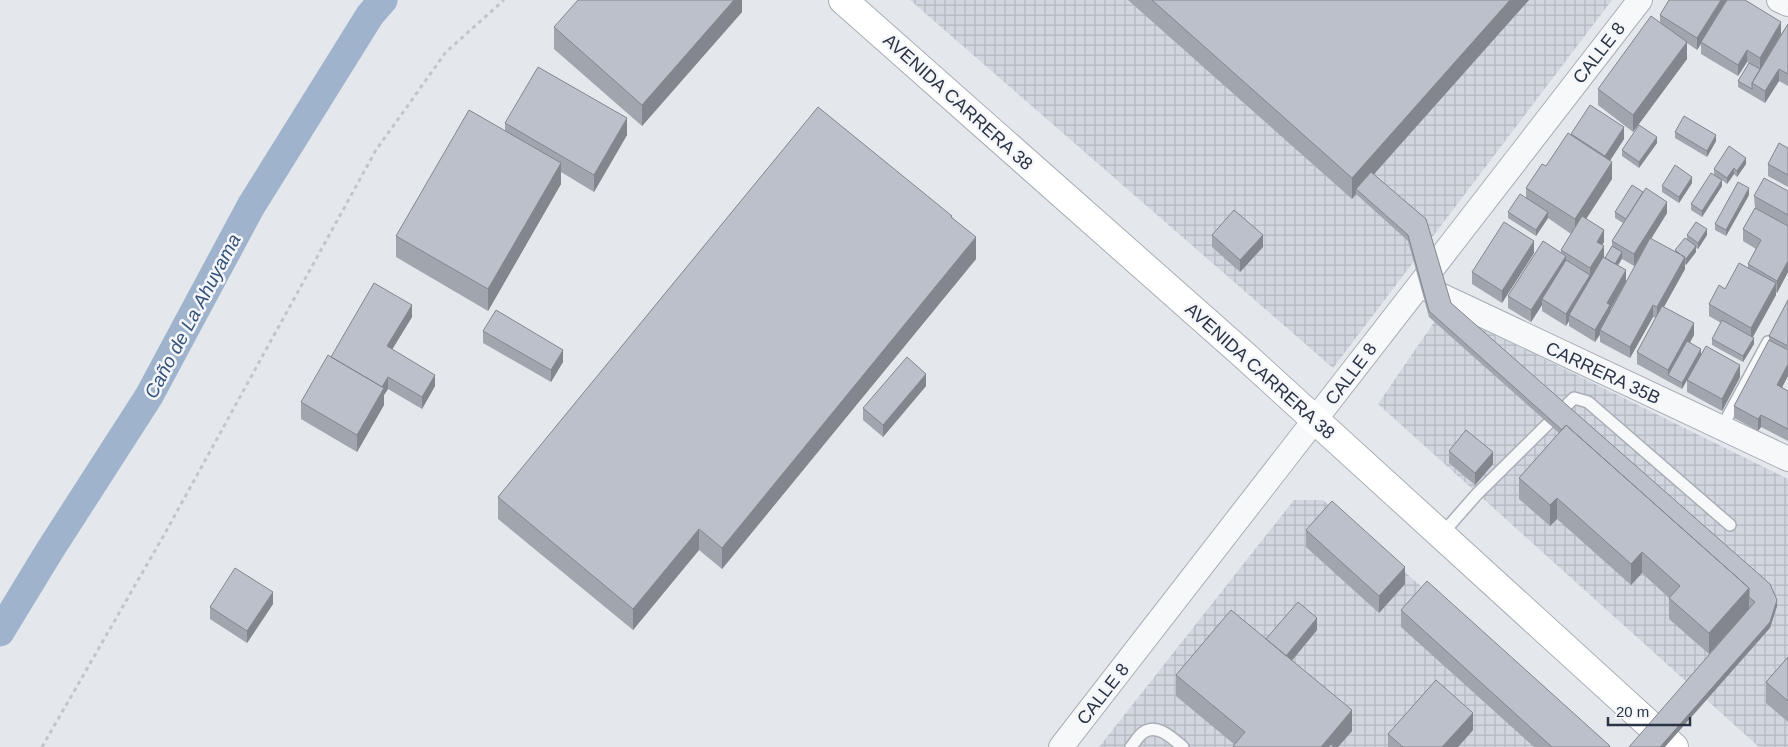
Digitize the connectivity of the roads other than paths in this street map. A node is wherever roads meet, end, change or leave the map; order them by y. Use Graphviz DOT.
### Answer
graph roads {
  1 [pos="843,0"];
  2 [pos="1640,0"];
  3 [pos="1780,0"];
  4 [pos="1788,4"];
  5 [pos="1419,285"];
  6 [pos="1774,332"];
  7 [pos="1316,421"];
  8 [pos="1722,429"];
  9 [pos="1788,459"];
  10 [pos="1730,525"];
  11 [pos="1441,535"];
  12 [pos="1061,747"];
  13 [pos="1131,747"];
  14 [pos="1183,747"];
  15 [pos="1674,747"];
  1 -- 7 [label="street, AVENIDA CARRERA 38"];
  2 -- 5 [label="street, CALLE 8"];
  3 -- 4 [label="street"];
  5 -- 7 [label="street, CALLE 8"];
  5 -- 8 [label="street, CARRERA 35B"];
  6 -- 8 [label="lane"];
  7 -- 11 [label="street, AVENIDA CARRERA 38"];
  7 -- 12 [label="street, CALLE 8"];
  8 -- 9 [label="street, CARRERA 35B"];
  10 -- 11 [label="lane"];
  11 -- 15 [label="street, AVENIDA CARRERA 38"];
  13 -- 14 [label="lane"];
}
